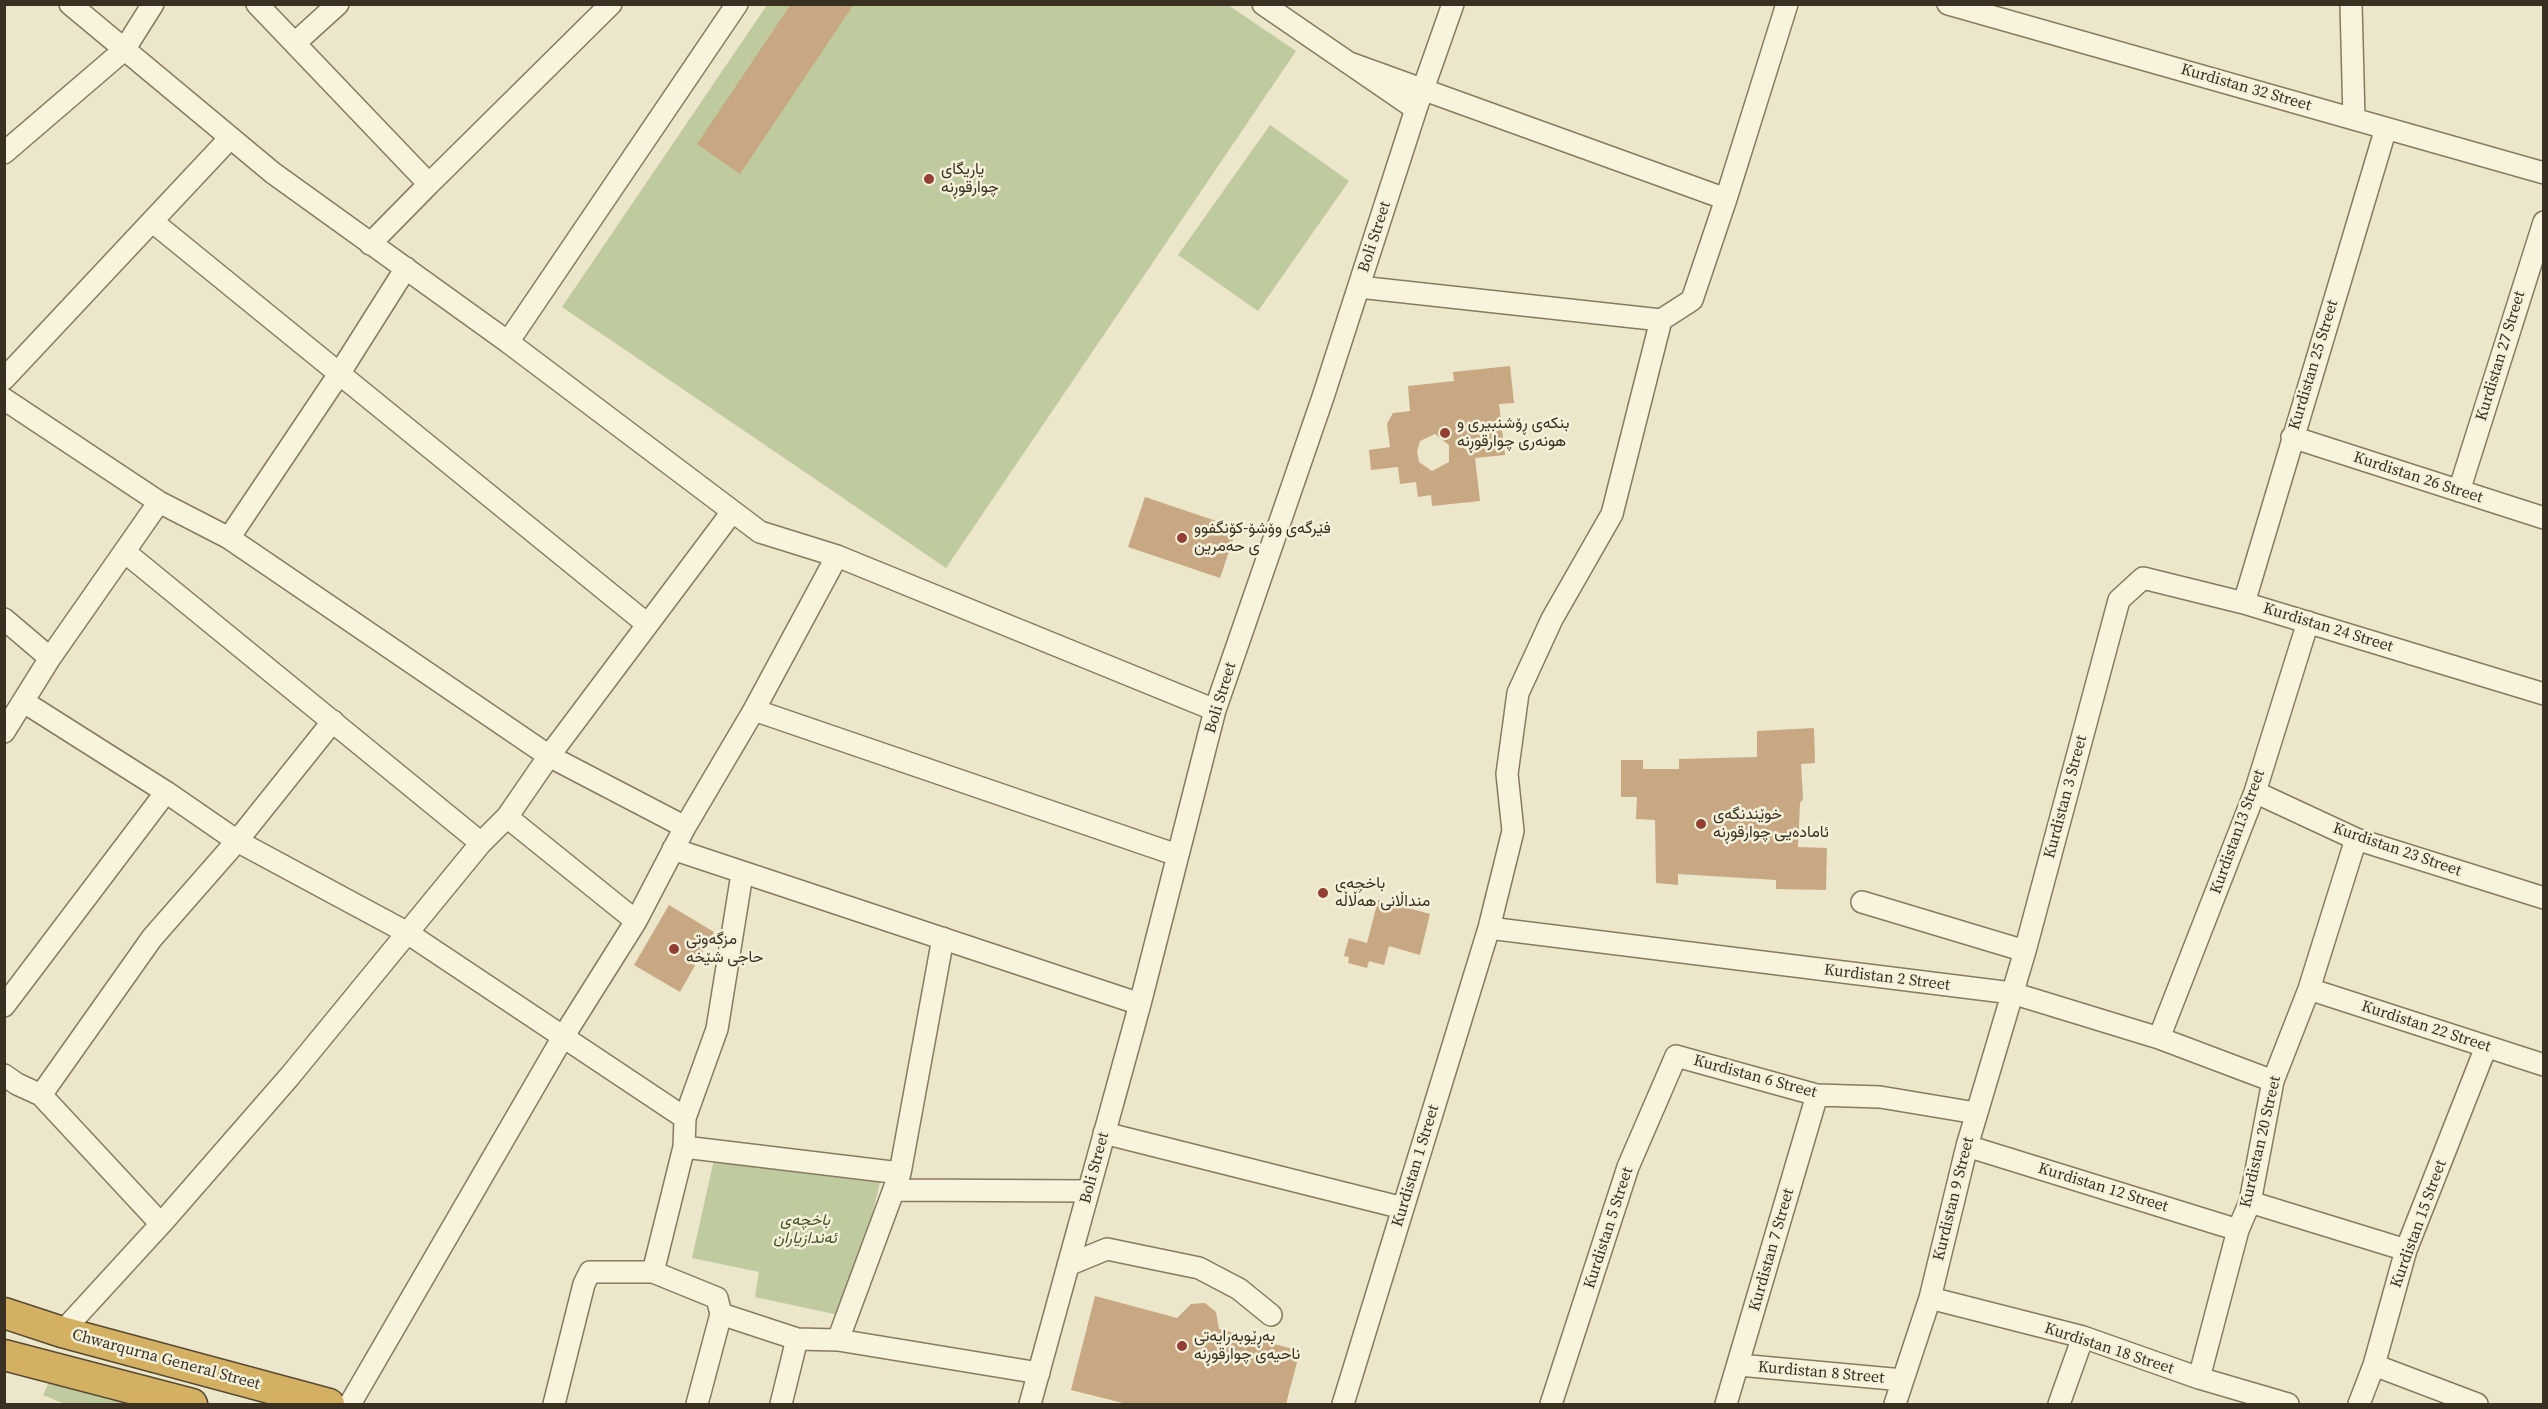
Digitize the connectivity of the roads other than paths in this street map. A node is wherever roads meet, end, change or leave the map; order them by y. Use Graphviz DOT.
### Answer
graph roads {
  1 [pos="70,4"];
  2 [pos="153,4"];
  3 [pos="257,4"];
  4 [pos="338,4"];
  5 [pos="611,4"];
  6 [pos="736,4"];
  7 [pos="1263,4"];
  8 [pos="1453,4"];
  9 [pos="1787,4"];
  10 [pos="1948,4"];
  11 [pos="2352,4"];
  12 [pos="295,43"];
  13 [pos="124,50"];
  14 [pos="1420,100"];
  15 [pos="2354,119"];
  16 [pos="2386,128"];
  17 [pos="230,138"];
  18 [pos="4,153"];
  19 [pos="2544,173"];
  20 [pos="429,184"];
  21 [pos="1726,199"];
  22 [pos="153,222"];
  23 [pos="2544,222"];
  24 [pos="370,244"];
  25 [pos="406,268"];
  26 [pos="1359,287"];
  27 [pos="1662,320"];
  28 [pos="508,342"];
  29 [pos="339,374"];
  30 [pos="5,378"];
  31 [pos="4,399"];
  32 [pos="2292,437"];
  33 [pos="2459,491"];
  34 [pos="159,502"];
  35 [pos="732,512"];
  36 [pos="2544,518"];
  37 [pos="229,538"];
  38 [pos="126,553"];
  39 [pos="837,556"];
  40 [pos="2119,600"];
  41 [pos="2244,603"];
  42 [pos="4,619"];
  43 [pos="2308,622"];
  44 [pos="647,624"];
  45 [pos="50,658"];
  46 [pos="2544,694"];
  47 [pos="24,702"];
  48 [pos="1215,710"];
  49 [pos="754,711"];
  50 [pos="333,721"];
  51 [pos="4,732"];
  52 [pos="549,756"];
  53 [pos="166,792"];
  54 [pos="2255,792"];
  55 [pos="507,817"];
  56 [pos="685,827"];
  57 [pos="2356,839"];
  58 [pos="237,841"];
  59 [pos="481,843"];
  60 [pos="673,849"];
  61 [pos="1177,855"];
  62 [pos="742,874"];
  63 [pos="2544,898"];
  64 [pos="1862,902"];
  65 [pos="636,921"];
  66 [pos="1489,928"];
  67 [pos="406,932"];
  68 [pos="943,938"];
  69 [pos="2025,951"];
  70 [pos="2309,989"];
  71 [pos="2012,993"];
  72 [pos="1140,1004"];
  73 [pos="4,1006"];
  74 [pos="563,1037"];
  75 [pos="2159,1038"];
  76 [pos="2486,1047"];
  77 [pos="1676,1056"];
  78 [pos="2544,1065"];
  79 [pos="4,1075"];
  80 [pos="2273,1081"];
  81 [pos="41,1095"];
  82 [pos="1817,1095"];
  83 [pos="1976,1113"];
  84 [pos="685,1118"];
  85 [pos="1104,1133"];
  86 [pos="1967,1146"];
  87 [pos="684,1147"];
  88 [pos="898,1181"];
  89 [pos="1088,1191"];
  90 [pos="2250,1202"];
  91 [pos="1403,1208"];
  92 [pos="161,1224"];
  93 [pos="2238,1230"];
  94 [pos="2406,1250"];
  95 [pos="1068,1265"];
  96 [pos="652,1272"];
  97 [pos="1930,1298"];
  98 [pos="4,1313"];
  99 [pos="721,1314"];
  100 [pos="1271,1315"];
  101 [pos="62,1332"];
  102 [pos="2083,1337"];
  103 [pos="797,1339"];
  104 [pos="837,1340"];
  105 [pos="5,1355"];
  106 [pos="1739,1365"];
  107 [pos="2374,1365"];
  108 [pos="1039,1373"];
  109 [pos="2199,1378"];
  110 [pos="1903,1380"];
  111 [pos="192,1404"];
  112 [pos="329,1404"];
  113 [pos="351,1404"];
  114 [pos="554,1404"];
  115 [pos="697,1404"];
  116 [pos="781,1404"];
  117 [pos="1030,1404"];
  118 [pos="1343,1404"];
  119 [pos="1551,1404"];
  120 [pos="1726,1404"];
  121 [pos="1895,1404"];
  122 [pos="2059,1404"];
  123 [pos="2288,1404"];
  124 [pos="2359,1404"];
  125 [pos="2477,1404"];
  1 -- 13 [label="street"];
  2 -- 13 [label="street"];
  3 -- 12 [label="street"];
  4 -- 12 [label="street"];
  5 -- 20 [label="street"];
  6 -- 28 [label="street"];
  7 -- 14 [label="street"];
  8 -- 14 [label="street, Boli Street"];
  9 -- 21 [label="street"];
  10 -- 15 [label="street, Kurdistan 32 Street"];
  11 -- 15 [label="street"];
  12 -- 20 [label="street"];
  13 -- 17 [label="street"];
  13 -- 18 [label="street"];
  14 -- 21 [label="street"];
  14 -- 26 [label="street, Boli Street"];
  15 -- 16 [label="street, Kurdistan 32 Street"];
  16 -- 19 [label="street, Kurdistan 32 Street"];
  16 -- 32 [label="street, Kurdistan 25 Street"];
  17 -- 22 [label="street"];
  17 -- 24 [label="street"];
  20 -- 24 [label="street"];
  21 -- 27 [label="street"];
  22 -- 29 [label="street"];
  22 -- 30 [label="street"];
  23 -- 33 [label="street, Kurdistan 27 Street"];
  24 -- 25 [label="street"];
  25 -- 28 [label="street"];
  25 -- 29 [label="street"];
  26 -- 27 [label="street"];
  26 -- 48 [label="street, Boli Street"];
  27 -- 66 [label="street, Kurdistan 1 Street"];
  28 -- 35 [label="street"];
  29 -- 37 [label="street"];
  29 -- 44 [label="street"];
  31 -- 34 [label="street"];
  32 -- 33 [label="street, Kurdistan 26 Street"];
  32 -- 41 [label="street, Kurdistan 25 Street"];
  33 -- 36 [label="street, Kurdistan 26 Street"];
  34 -- 37 [label="street"];
  34 -- 38 [label="street"];
  35 -- 39 [label="street"];
  35 -- 44 [label="street"];
  37 -- 52 [label="street"];
  38 -- 45 [label="street"];
  38 -- 50 [label="street"];
  39 -- 48 [label="street"];
  39 -- 49 [label="street"];
  40 -- 41 [label="street, Kurdistan 24 Street"];
  40 -- 69 [label="street, Kurdistan 3 Street"];
  41 -- 43 [label="street, Kurdistan 24 Street"];
  42 -- 45 [label="street"];
  43 -- 46 [label="street, Kurdistan 24 Street"];
  43 -- 54 [label="street, Kurdistan13 Street"];
  44 -- 52 [label="street"];
  45 -- 47 [label="street"];
  47 -- 51 [label="street"];
  47 -- 53 [label="street"];
  48 -- 61 [label="street, Boli Street"];
  49 -- 56 [label="street"];
  49 -- 61 [label="street"];
  50 -- 58 [label="street"];
  50 -- 59 [label="street"];
  52 -- 55 [label="street"];
  52 -- 56 [label="street"];
  53 -- 58 [label="street"];
  53 -- 73 [label="street"];
  54 -- 57 [label="street, Kurdistan 23 Street"];
  54 -- 75 [label="street, Kurdistan13 Street"];
  55 -- 59 [label="street"];
  55 -- 65 [label="street"];
  56 -- 60 [label="street"];
  57 -- 63 [label="street, Kurdistan 23 Street"];
  57 -- 70 [label="street, Kurdistan 20 Street"];
  58 -- 67 [label="street"];
  58 -- 81 [label="street"];
  59 -- 67 [label="street"];
  60 -- 62 [label="street"];
  60 -- 65 [label="street"];
  61 -- 72 [label="street, Boli Street"];
  62 -- 68 [label="street"];
  62 -- 84 [label="street"];
  64 -- 69 [label="street"];
  65 -- 74 [label="street"];
  66 -- 71 [label="street, Kurdistan 2 Street"];
  66 -- 91 [label="street, Kurdistan 1 Street"];
  67 -- 74 [label="street"];
  67 -- 92 [label="street"];
  68 -- 72 [label="street"];
  68 -- 88 [label="street"];
  69 -- 71 [label="street, Kurdistan 3 Street"];
  70 -- 76 [label="street, Kurdistan 22 Street"];
  70 -- 80 [label="street, Kurdistan 20 Street"];
  71 -- 75 [label="street, Kurdistan 2 Street"];
  71 -- 83 [label="street, Kurdistan 9 Street"];
  72 -- 85 [label="street, Boli Street"];
  74 -- 84 [label="street"];
  74 -- 113 [label="street"];
  75 -- 80 [label="street, Kurdistan 2 Street"];
  76 -- 78 [label="street, Kurdistan 22 Street"];
  76 -- 94 [label="street, Kurdistan 15 Street"];
  77 -- 82 [label="street, Kurdistan 6 Street"];
  77 -- 119 [label="street, Kurdistan 5 Street"];
  79 -- 81 [label="street"];
  80 -- 90 [label="street, Kurdistan 20 Street"];
  81 -- 92 [label="street"];
  82 -- 83 [label="street, Kurdistan 6 Street"];
  82 -- 106 [label="street, Kurdistan 7 Street"];
  83 -- 86 [label="street, Kurdistan 9 Street"];
  84 -- 87 [label="street"];
  85 -- 89 [label="street, Boli Street"];
  85 -- 91 [label="street"];
  86 -- 93 [label="street, Kurdistan 12 Street"];
  86 -- 97 [label="street, Kurdistan 9 Street"];
  87 -- 88 [label="street"];
  87 -- 96 [label="street"];
  88 -- 89 [label="street"];
  88 -- 104 [label="street"];
  89 -- 95 [label="street, Boli Street"];
  90 -- 93 [label="street, Kurdistan 20 Street"];
  90 -- 94 [label="street"];
  91 -- 118 [label="street, Kurdistan 1 Street"];
  92 -- 101 [label="street"];
  93 -- 109 [label="street, Kurdistan 20 Street"];
  94 -- 107 [label="street, Kurdistan 15 Street"];
  95 -- 100 [label="street"];
  95 -- 108 [label="street, Boli Street"];
  96 -- 99 [label="street"];
  96 -- 114 [label="street"];
  97 -- 102 [label="street, Kurdistan 18 Street"];
  97 -- 110 [label="street, Kurdistan 9 Street"];
  98 -- 101 [label="highway, Chwarqurna General Street"];
  99 -- 103 [label="street"];
  99 -- 115 [label="street"];
  101 -- 112 [label="highway, Chwarqurna General Street"];
  102 -- 109 [label="street, Kurdistan 18 Street"];
  102 -- 122 [label="street"];
  103 -- 104 [label="street"];
  103 -- 116 [label="street"];
  104 -- 108 [label="street"];
  105 -- 111 [label="highway"];
  106 -- 110 [label="street, Kurdistan 8 Street"];
  106 -- 120 [label="street, Kurdistan 7 Street"];
  107 -- 124 [label="street, Kurdistan 15 Street"];
  107 -- 125 [label="street"];
  108 -- 117 [label="street, Boli Street"];
  109 -- 123 [label="street, Kurdistan 18 Street"];
  110 -- 121 [label="street, Kurdistan 9 Street"];
}
